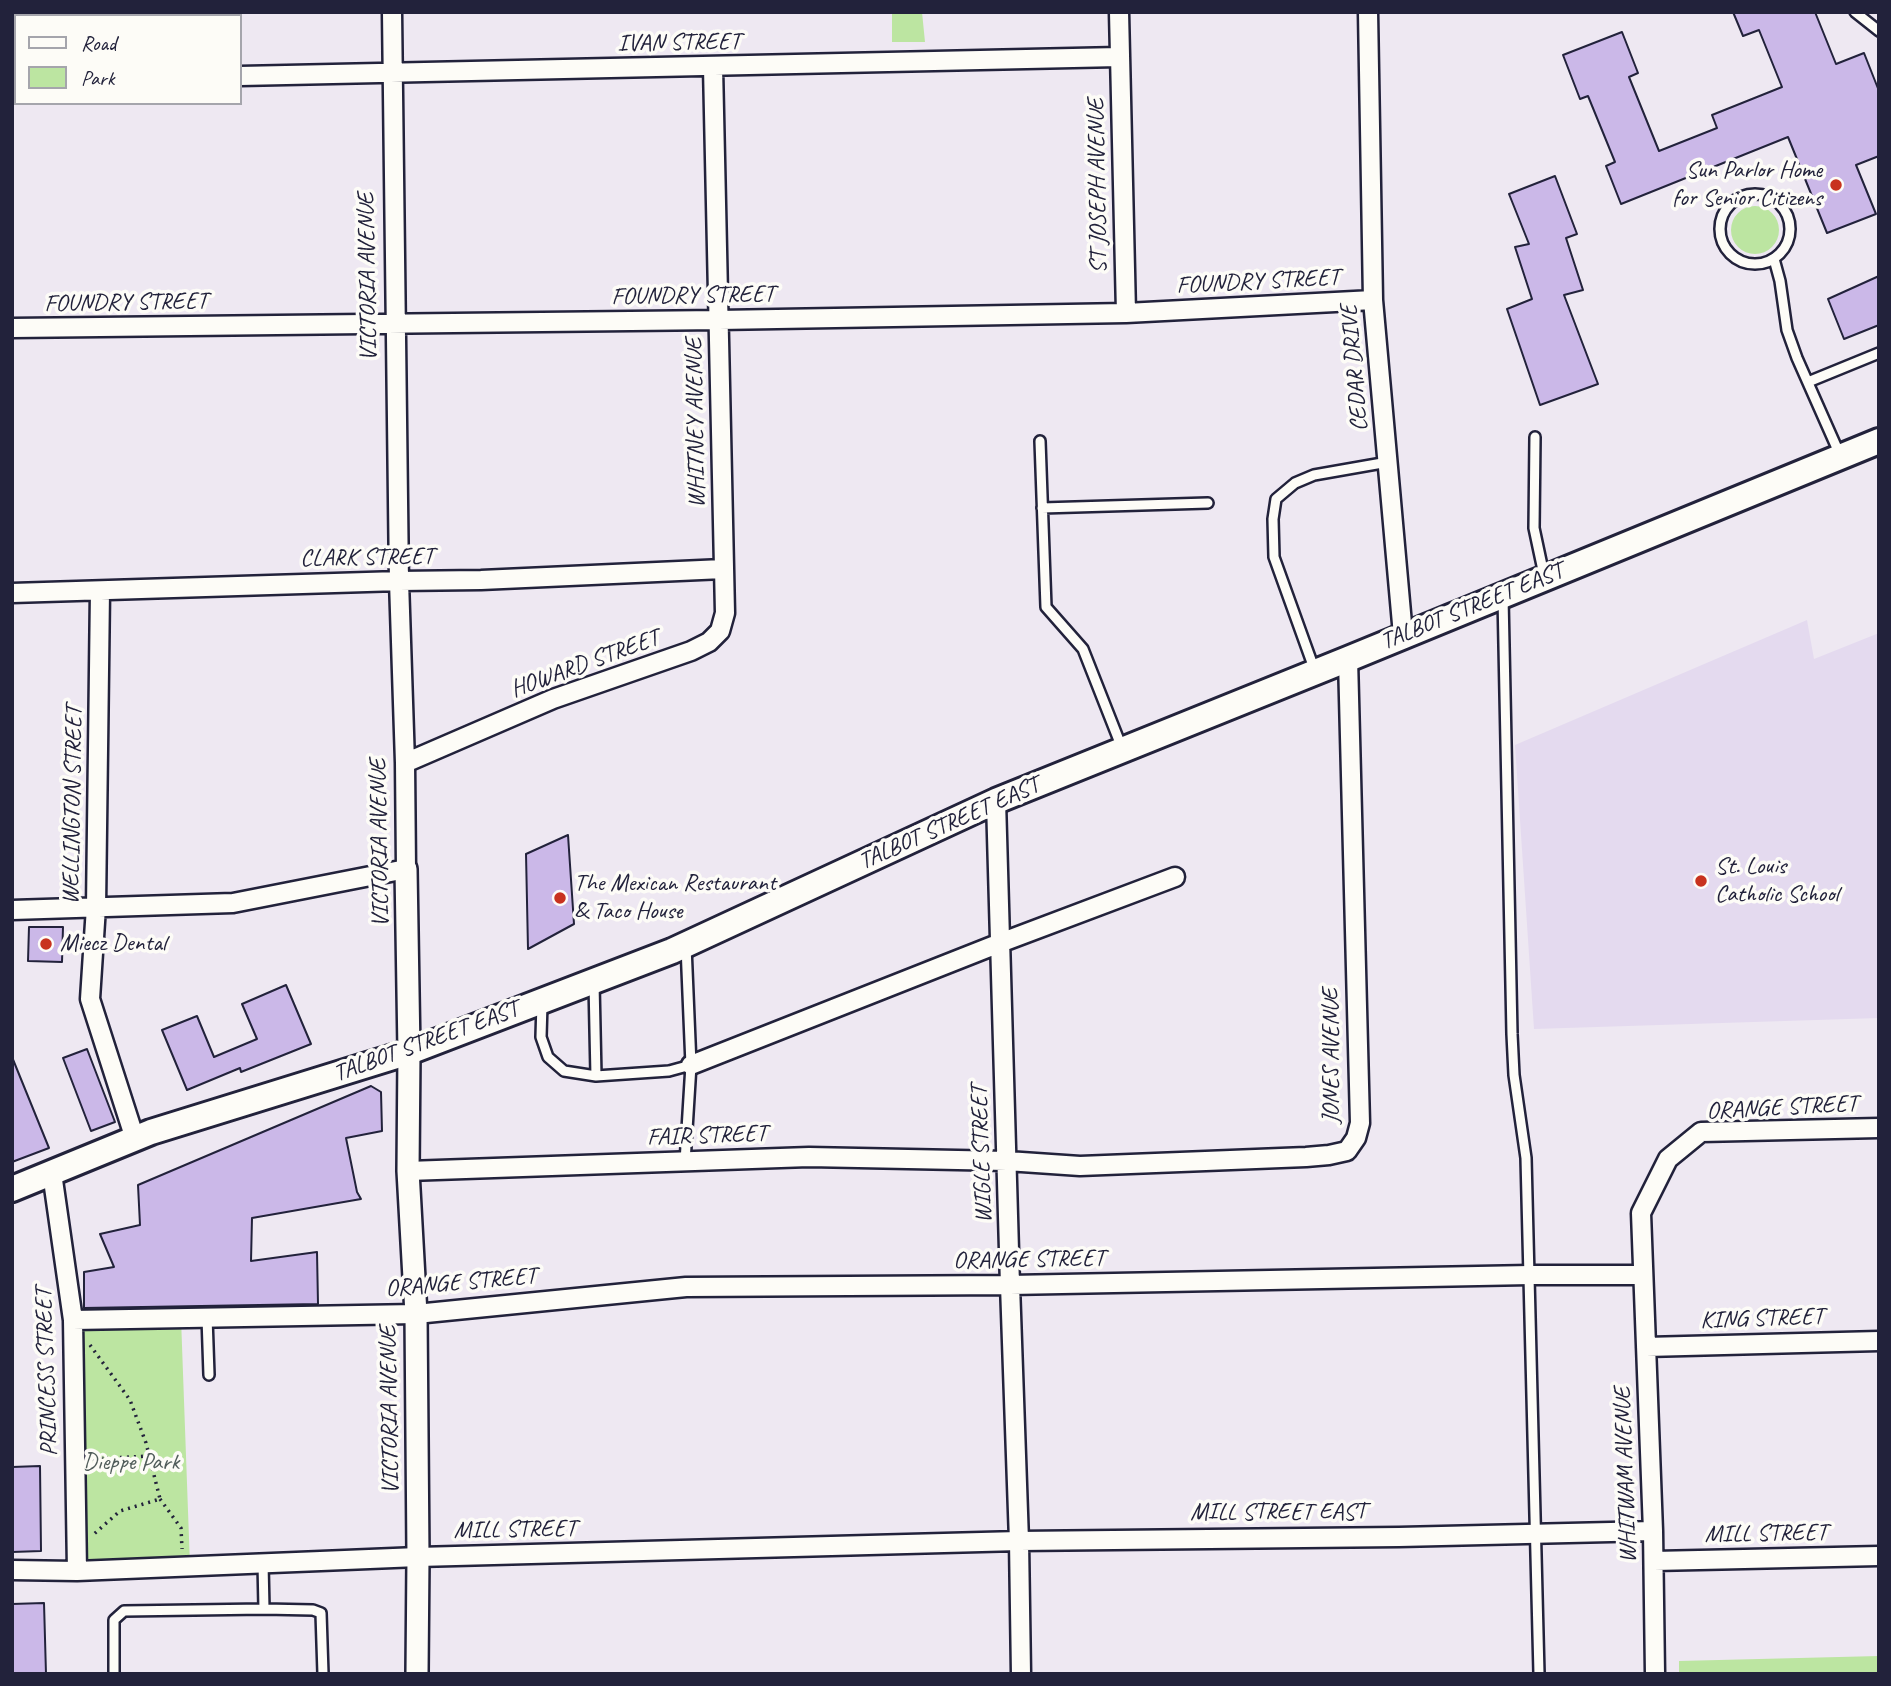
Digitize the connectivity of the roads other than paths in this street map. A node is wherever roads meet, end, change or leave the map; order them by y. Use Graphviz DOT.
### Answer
graph roads {
  1 [pos="391,12"];
  2 [pos="1119,12"];
  3 [pos="1368,12"];
  4 [pos="1855,12"];
  5 [pos="1879,31"];
  6 [pos="1119,57"];
  7 [pos="713,67"];
  8 [pos="392,74"];
  9 [pos="242,76"];
  10 [pos="1774,259"];
  11 [pos="1373,300"];
  12 [pos="1126,313"];
  13 [pos="719,320"];
  14 [pos="395,325"];
  15 [pos="12,328"];
  16 [pos="1879,353"];
  17 [pos="1808,382"];
  18 [pos="1535,437"];
  19 [pos="1879,441"];
  20 [pos="1040,442"];
  21 [pos="1841,456"];
  22 [pos="1388,462"];
  23 [pos="1208,503"];
  24 [pos="1042,508"];
  25 [pos="723,569"];
  26 [pos="1545,577"];
  27 [pos="399,581"];
  28 [pos="100,591"];
  29 [pos="12,593"];
  30 [pos="1503,595"];
  31 [pos="1403,635"];
  32 [pos="1348,659"];
  33 [pos="1315,672"];
  34 [pos="1123,750"];
  35 [pos="405,764"];
  36 [pos="996,801"];
  37 [pos="406,869"];
  38 [pos="1175,877"];
  39 [pos="96,907"];
  40 [pos="12,910"];
  41 [pos="1000,943"];
  42 [pos="686,944"];
  43 [pos="594,981"];
  44 [pos="542,1001"];
  45 [pos="409,1052"];
  46 [pos="691,1065"];
  47 [pos="596,1076"];
  48 [pos="1879,1128"];
  49 [pos="135,1139"];
  50 [pos="1007,1161"];
  51 [pos="685,1162"];
  52 [pos="408,1171"];
  53 [pos="52,1173"];
  54 [pos="12,1189"];
  55 [pos="1530,1275"];
  56 [pos="1643,1275"];
  57 [pos="1010,1285"];
  58 [pos="416,1314"];
  59 [pos="207,1317"];
  60 [pos="73,1320"];
  61 [pos="1879,1341"];
  62 [pos="1646,1347"];
  63 [pos="209,1375"];
  64 [pos="1653,1531"];
  65 [pos="1537,1533"];
  66 [pos="1019,1541"];
  67 [pos="1879,1556"];
  68 [pos="418,1557"];
  69 [pos="1654,1561"];
  70 [pos="263,1563"];
  71 [pos="12,1570"];
  72 [pos="76,1571"];
  73 [pos="264,1609"];
  74 [pos="114,1674"];
  75 [pos="323,1674"];
  76 [pos="417,1674"];
  77 [pos="1021,1674"];
  78 [pos="1539,1674"];
  79 [pos="1655,1674"];
  1 -- 8 [label="street, VICTORIA AVENUE"];
  2 -- 6 [label="street, ST JOSEPH AVENUE"];
  3 -- 11 [label="street, CEDAR DRIVE"];
  4 -- 5 [label="lane"];
  6 -- 7 [label="street, IVAN STREET"];
  6 -- 12 [label="street, ST JOSEPH AVENUE"];
  7 -- 8 [label="street, IVAN STREET"];
  7 -- 13 [label="street, WHITNEY AVENUE"];
  8 -- 9 [label="street, IVAN STREET"];
  8 -- 14 [label="street, VICTORIA AVENUE"];
  10 -- 10 [label="lane"];
  10 -- 17 [label="lane"];
  11 -- 12 [label="street, FOUNDRY STREET"];
  11 -- 22 [label="street, CEDAR DRIVE"];
  12 -- 13 [label="street, FOUNDRY STREET"];
  13 -- 14 [label="street, FOUNDRY STREET"];
  13 -- 25 [label="street, WHITNEY AVENUE"];
  14 -- 15 [label="street, FOUNDRY STREET"];
  14 -- 27 [label="street, VICTORIA AVENUE"];
  16 -- 17 [label="lane"];
  17 -- 21 [label="lane"];
  18 -- 26 [label="lane"];
  19 -- 21 [label="main road, TALBOT STREET EAST"];
  20 -- 24 [label="lane"];
  21 -- 26 [label="main road, TALBOT STREET EAST"];
  22 -- 31 [label="street, CEDAR DRIVE"];
  22 -- 33 [label="lane"];
  23 -- 24 [label="lane"];
  24 -- 34 [label="lane"];
  25 -- 27 [label="street, CLARK STREET"];
  25 -- 35 [label="street, HOWARD STREET"];
  26 -- 30 [label="main road, TALBOT STREET EAST"];
  27 -- 28 [label="street, CLARK STREET"];
  27 -- 35 [label="street, VICTORIA AVENUE"];
  28 -- 29 [label="street, CLARK STREET"];
  28 -- 39 [label="street, WELLINGTON STREET"];
  30 -- 31 [label="main road, TALBOT STREET EAST"];
  30 -- 55 [label="lane"];
  31 -- 32 [label="main road, TALBOT STREET EAST"];
  32 -- 33 [label="main road, TALBOT STREET EAST"];
  32 -- 50 [label="street, JONES AVENUE"];
  33 -- 34 [label="main road, TALBOT STREET EAST"];
  34 -- 36 [label="main road, TALBOT STREET EAST"];
  35 -- 37 [label="street, VICTORIA AVENUE"];
  36 -- 41 [label="street, WIGLE STREET"];
  36 -- 42 [label="main road, TALBOT STREET EAST"];
  37 -- 39 [label="street"];
  37 -- 45 [label="street, VICTORIA AVENUE"];
  38 -- 41 [label="street"];
  39 -- 40 [label="street"];
  39 -- 49 [label="street, WELLINGTON STREET"];
  41 -- 46 [label="street"];
  41 -- 50 [label="street, WIGLE STREET"];
  42 -- 43 [label="main road, TALBOT STREET EAST"];
  42 -- 46 [label="lane"];
  43 -- 44 [label="main road, TALBOT STREET EAST"];
  43 -- 47 [label="lane"];
  44 -- 45 [label="main road, TALBOT STREET EAST"];
  44 -- 47 [label="lane"];
  45 -- 49 [label="main road, TALBOT STREET EAST"];
  45 -- 52 [label="street, VICTORIA AVENUE"];
  46 -- 47 [label="lane"];
  46 -- 51 [label="lane"];
  48 -- 56 [label="street, ORANGE STREET"];
  49 -- 53 [label="main road, TALBOT STREET EAST"];
  50 -- 51 [label="street, FAIR STREET"];
  50 -- 57 [label="street, WIGLE STREET"];
  51 -- 52 [label="street, FAIR STREET"];
  52 -- 58 [label="street, VICTORIA AVENUE"];
  53 -- 54 [label="main road, TALBOT STREET EAST"];
  53 -- 60 [label="street, PRINCESS STREET"];
  55 -- 56 [label="street, ORANGE STREET"];
  55 -- 57 [label="street, ORANGE STREET"];
  55 -- 65 [label="lane"];
  56 -- 62 [label="street, WHITWAM AVENUE"];
  57 -- 58 [label="street, ORANGE STREET"];
  57 -- 66 [label="street, WIGLE STREET"];
  58 -- 59 [label="street, ORANGE STREET"];
  58 -- 68 [label="street, VICTORIA AVENUE"];
  59 -- 60 [label="street, ORANGE STREET"];
  59 -- 63 [label="lane"];
  60 -- 72 [label="street, PRINCESS STREET"];
  61 -- 62 [label="street, KING STREET"];
  62 -- 64 [label="street, WHITWAM AVENUE"];
  64 -- 65 [label="street"];
  64 -- 69 [label="street, WHITWAM AVENUE"];
  65 -- 66 [label="street, MILL STREET EAST"];
  65 -- 78 [label="lane"];
  66 -- 68 [label="street, MILL STREET"];
  66 -- 77 [label="street, WIGLE STREET"];
  67 -- 69 [label="street, MILL STREET"];
  68 -- 70 [label="street, MILL STREET"];
  68 -- 76 [label="street, VICTORIA AVENUE"];
  69 -- 79 [label="street, WHITWAM AVENUE"];
  70 -- 72 [label="street, MILL STREET"];
  70 -- 73 [label="lane"];
  71 -- 72 [label="street, MILL STREET"];
  73 -- 74 [label="lane"];
  73 -- 75 [label="lane"];
}
